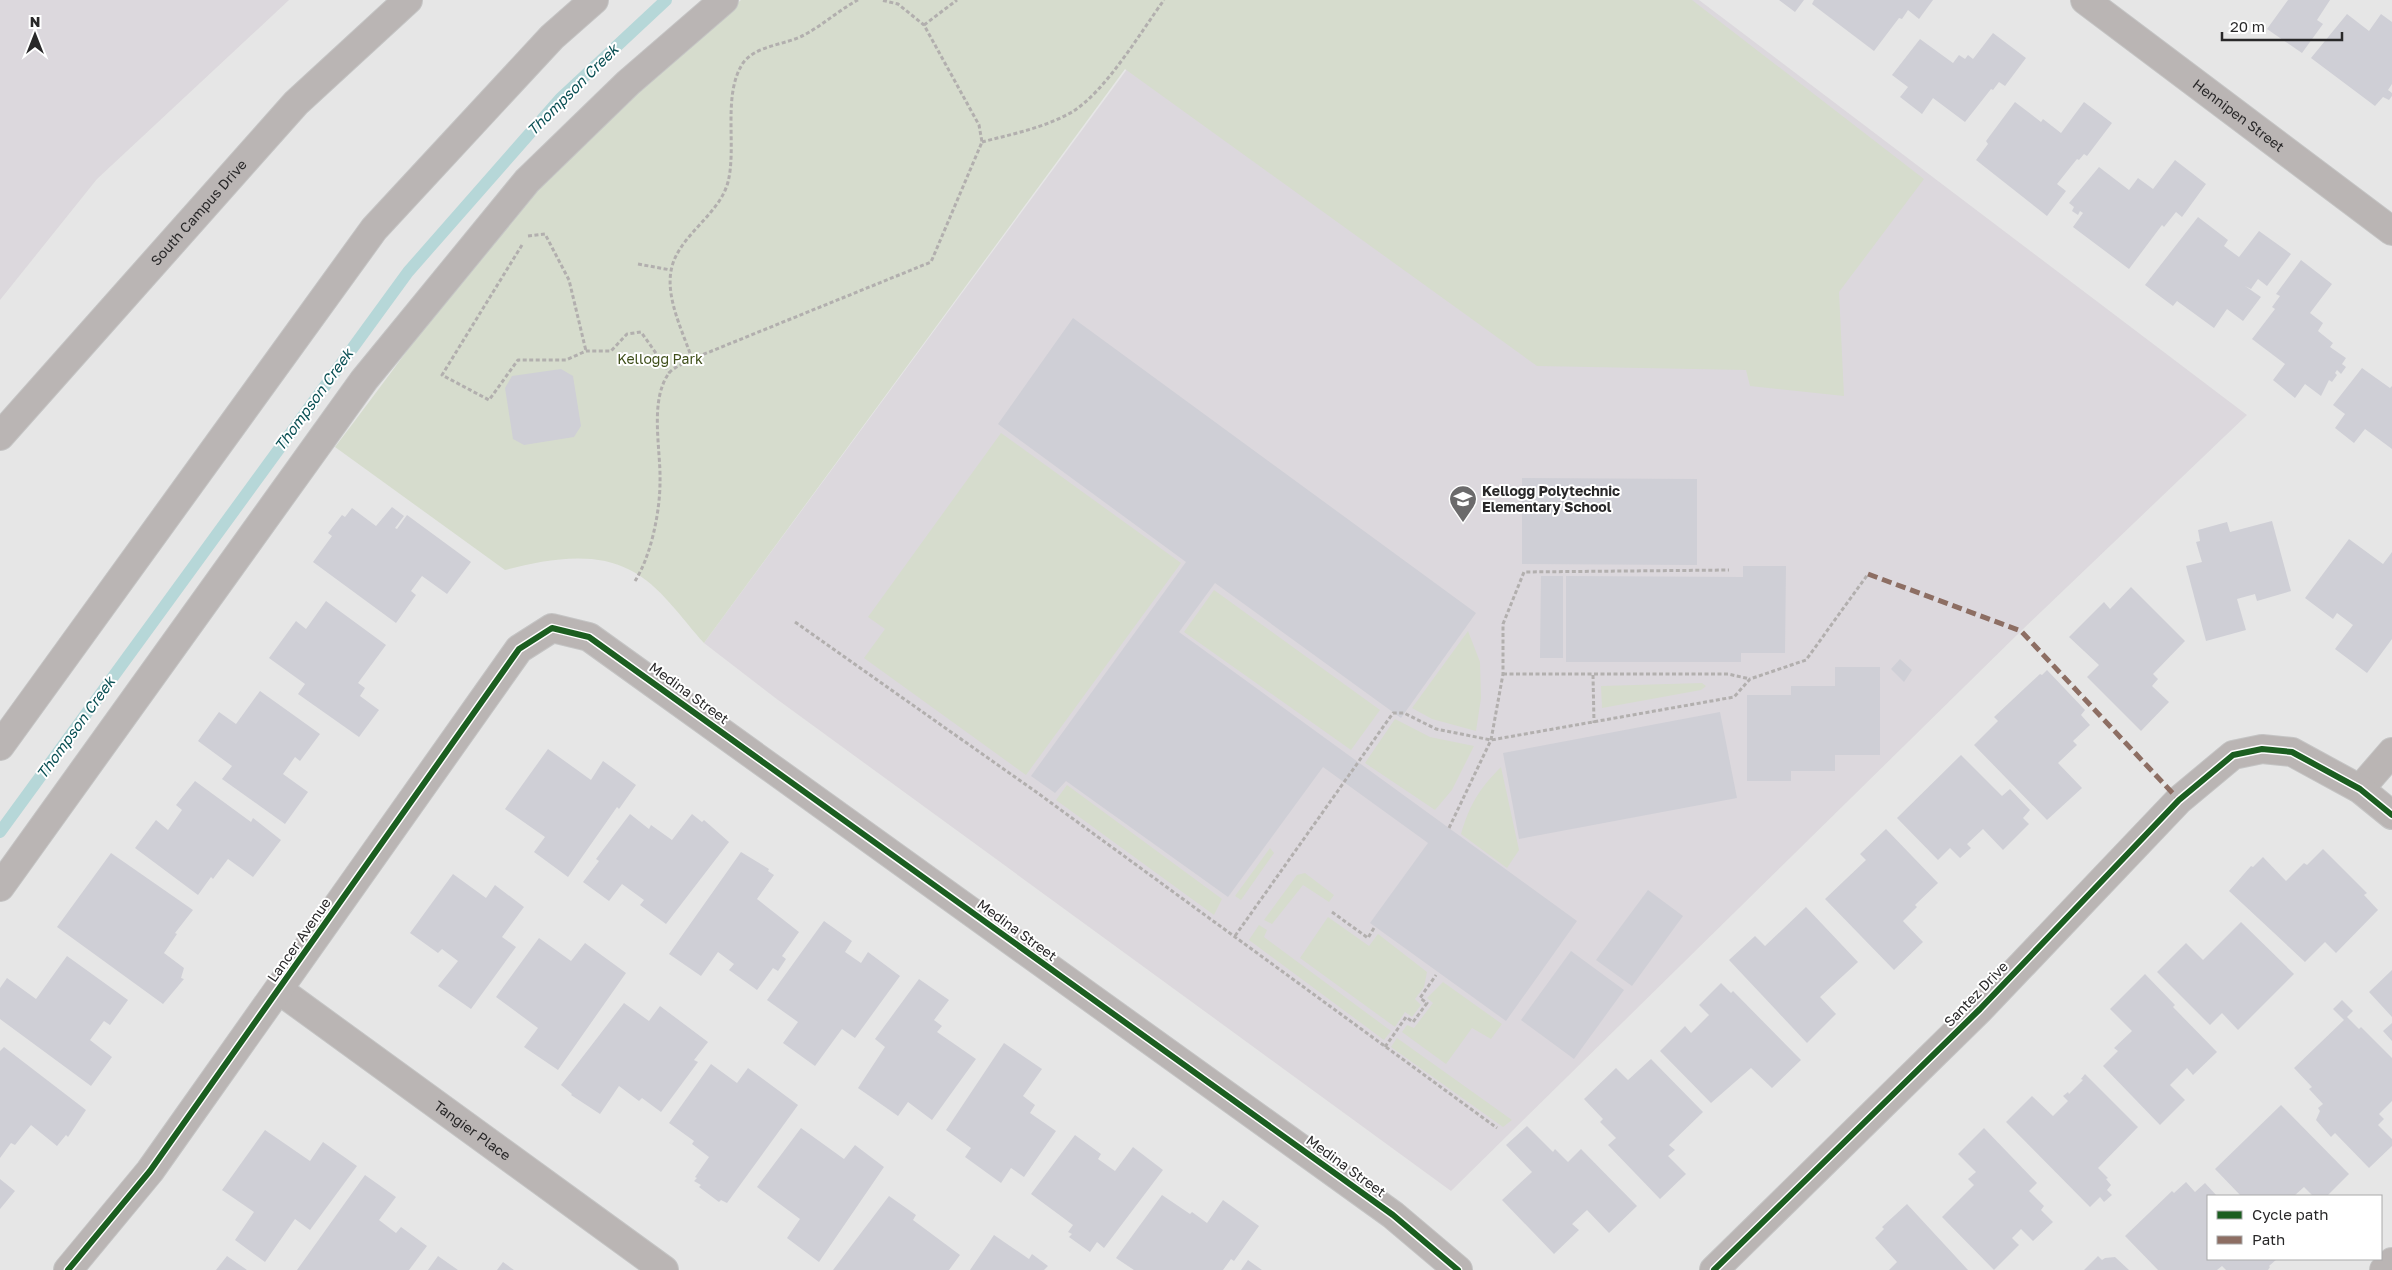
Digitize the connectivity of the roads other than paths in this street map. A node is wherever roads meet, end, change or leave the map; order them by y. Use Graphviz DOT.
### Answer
graph roads {
  1 [pos="408,0"];
  2 [pos="594,0"];
  3 [pos="724,0"];
  4 [pos="2086,0"];
  5 [pos="2392,231"];
  6 [pos="0,436"];
  7 [pos="552,628"];
  8 [pos="0,746"];
  9 [pos="2392,752"];
  10 [pos="2360,789"];
  11 [pos="2392,815"];
  12 [pos="0,887"];
  13 [pos="279,990"];
  14 [pos="2392,1262"];
  15 [pos="68,1270"];
  16 [pos="664,1270"];
  17 [pos="1458,1270"];
  18 [pos="1714,1270"];
  19 [pos="2384,1270"];
  1 -- 6 [label="street, South Campus Drive"];
  2 -- 8 [label="street"];
  3 -- 12 [label="street"];
  4 -- 5 [label="street, Hennipen Street"];
  7 -- 13 [label="street, Lancer Avenue"];
  7 -- 17 [label="street, Medina Street"];
  9 -- 10 [label="street"];
  10 -- 11 [label="street, Santez Drive"];
  10 -- 18 [label="street, Santez Drive"];
  13 -- 15 [label="street, Lancer Avenue"];
  13 -- 16 [label="street, Tangier Place"];
  14 -- 19 [label="street"];
}
